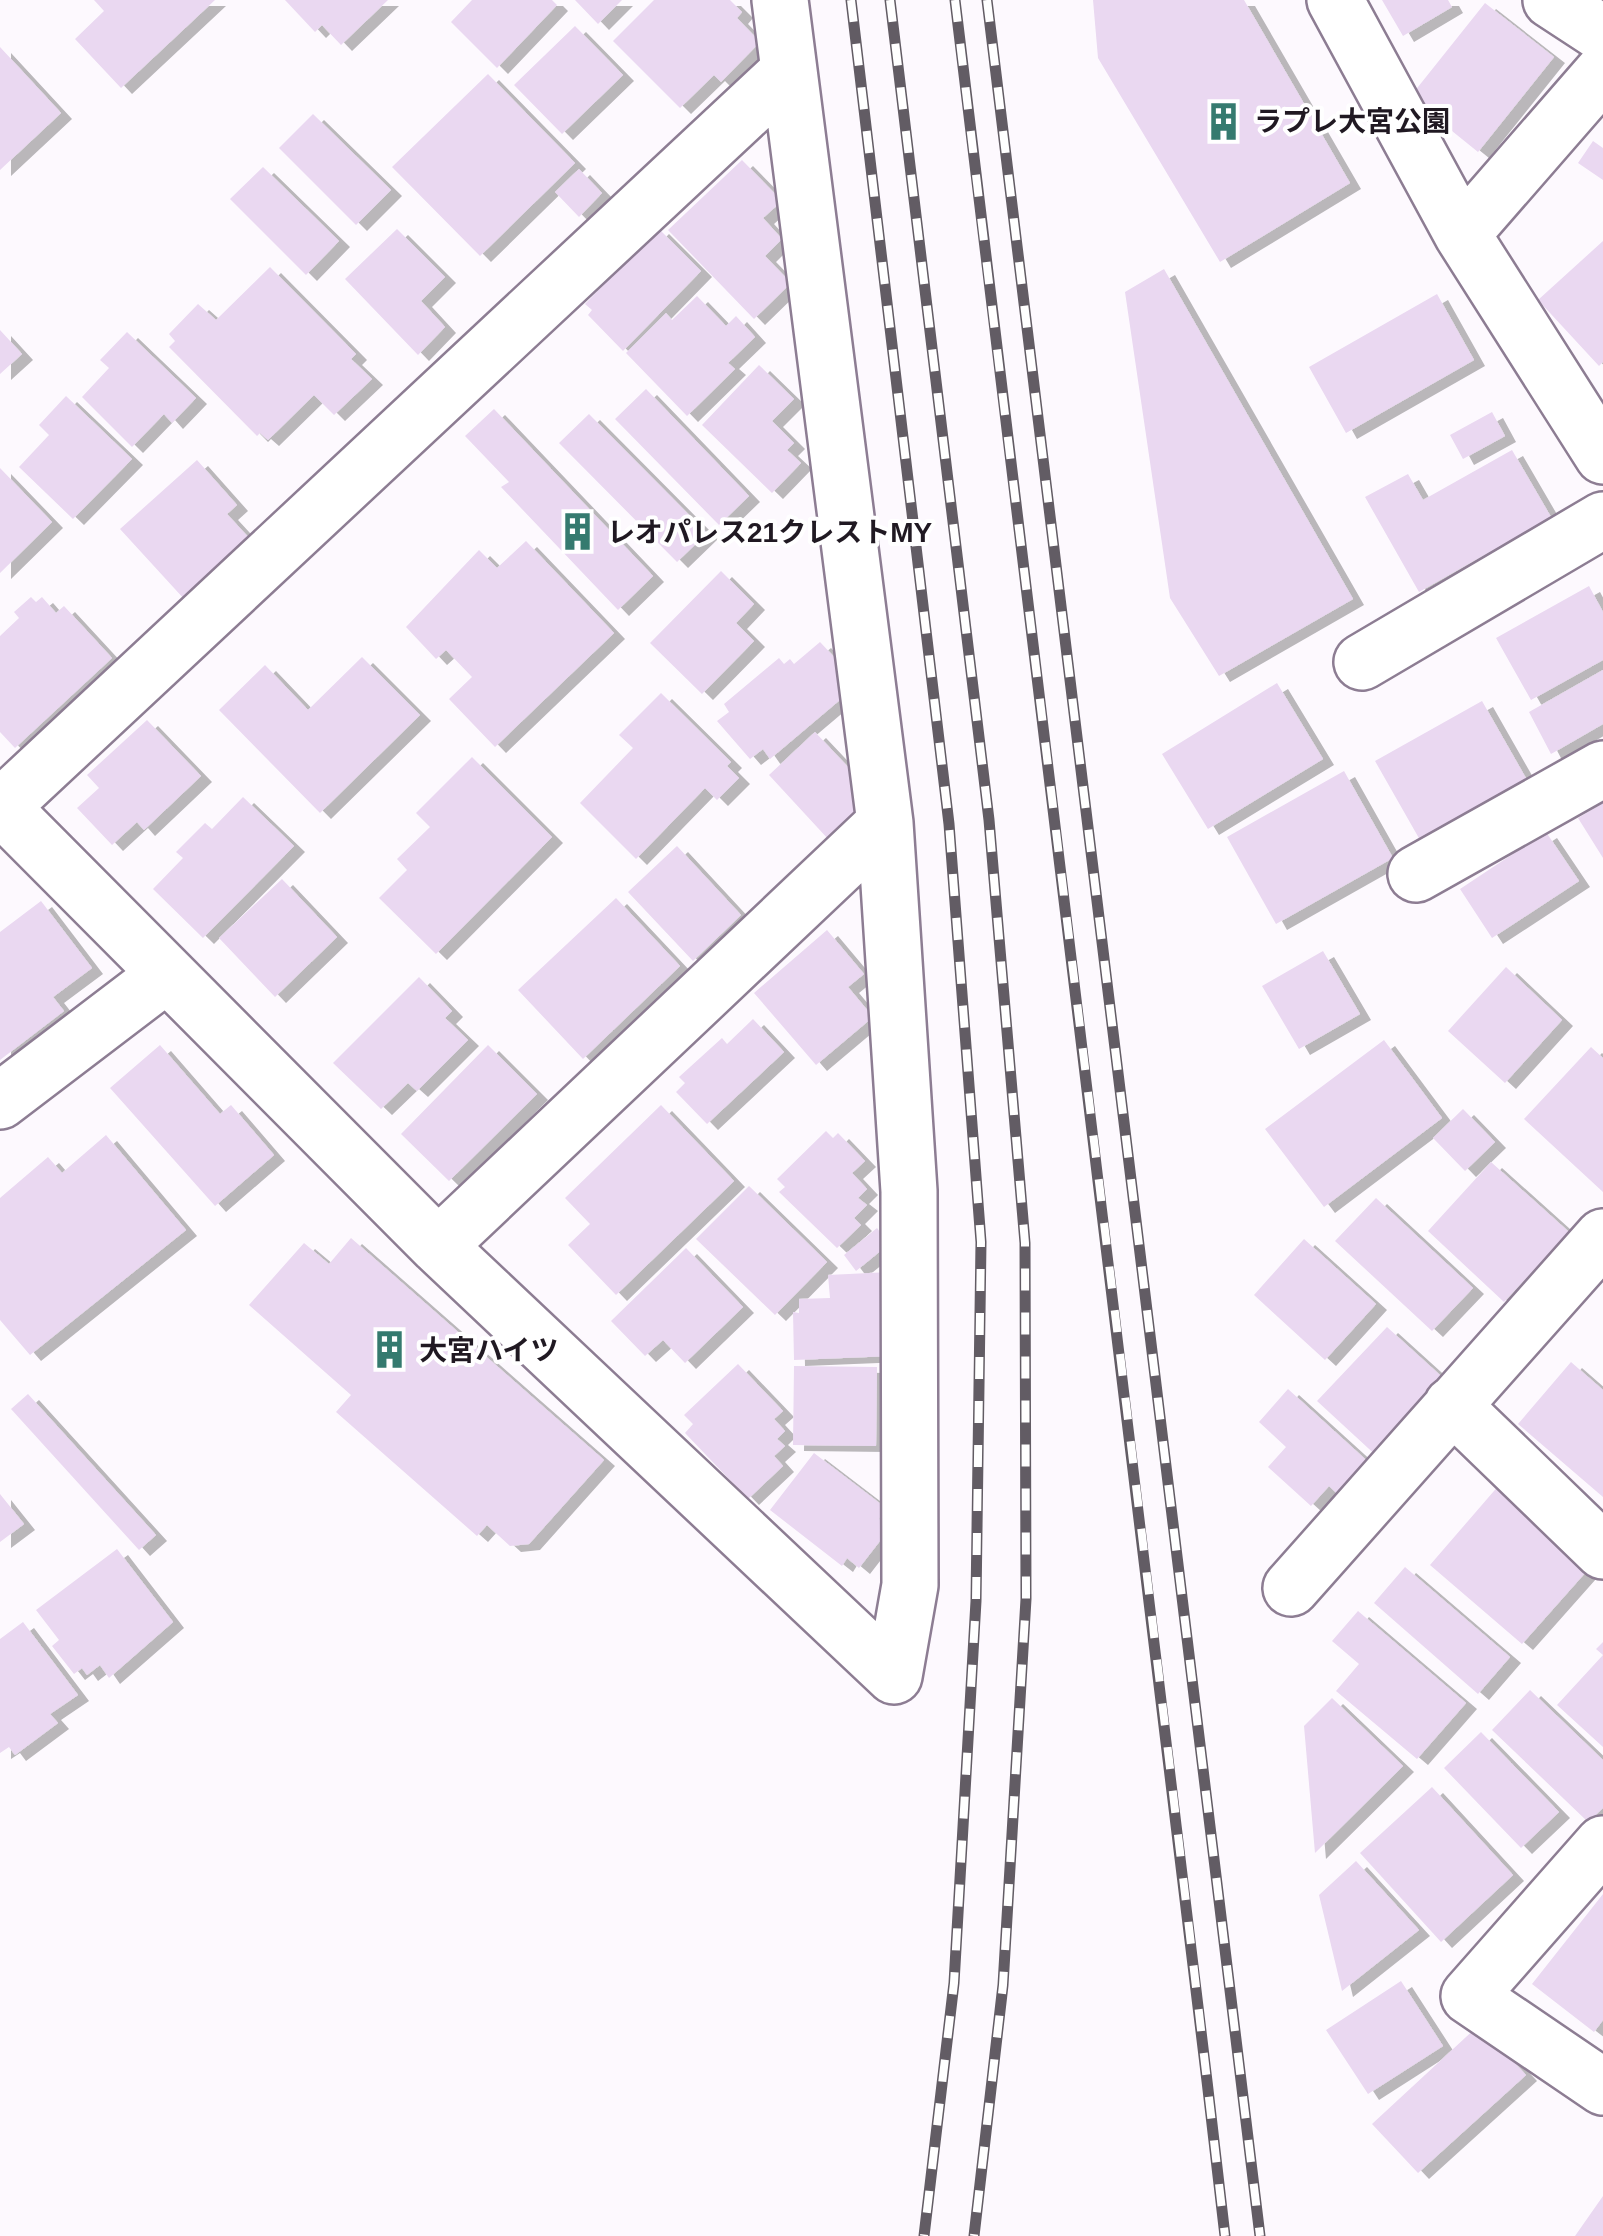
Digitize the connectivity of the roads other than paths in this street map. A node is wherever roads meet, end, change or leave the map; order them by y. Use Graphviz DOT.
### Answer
graph roads {
  1 [pos="780,0"];
  2 [pos="1335,0"];
  3 [pos="1550,0"];
  4 [pos="1603,34"];
  5 [pos="788,72"];
  6 [pos="1603,72"];
  7 [pos="1462,234"];
  8 [pos="1603,456"];
  9 [pos="1603,520"];
  10 [pos="1362,662"];
  11 [pos="1603,769"];
  12 [pos="0,806"];
  13 [pos="885,824"];
  14 [pos="1416,874"];
  15 [pos="167,974"];
  16 [pos="0,1102"];
  17 [pos="1603,1236"];
  18 [pos="438,1246"];
  19 [pos="1452,1404"];
  20 [pos="1603,1550"];
  21 [pos="1291,1588"];
  22 [pos="1603,1844"];
  23 [pos="1603,2087"];
  1 -- 5 [label="street"];
  2 -- 7 [label="street"];
  3 -- 4 [label="street"];
  5 -- 12 [label="street"];
  5 -- 13 [label="street"];
  6 -- 7 [label="street"];
  7 -- 8 [label="street"];
  9 -- 10 [label="street"];
  11 -- 14 [label="street"];
  12 -- 15 [label="street"];
  13 -- 18 [label="street"];
  13 -- 18 [label="street"];
  15 -- 16 [label="street"];
  15 -- 18 [label="street"];
  17 -- 19 [label="street"];
  19 -- 20 [label="street"];
  19 -- 21 [label="street"];
  22 -- 23 [label="street"];
}
